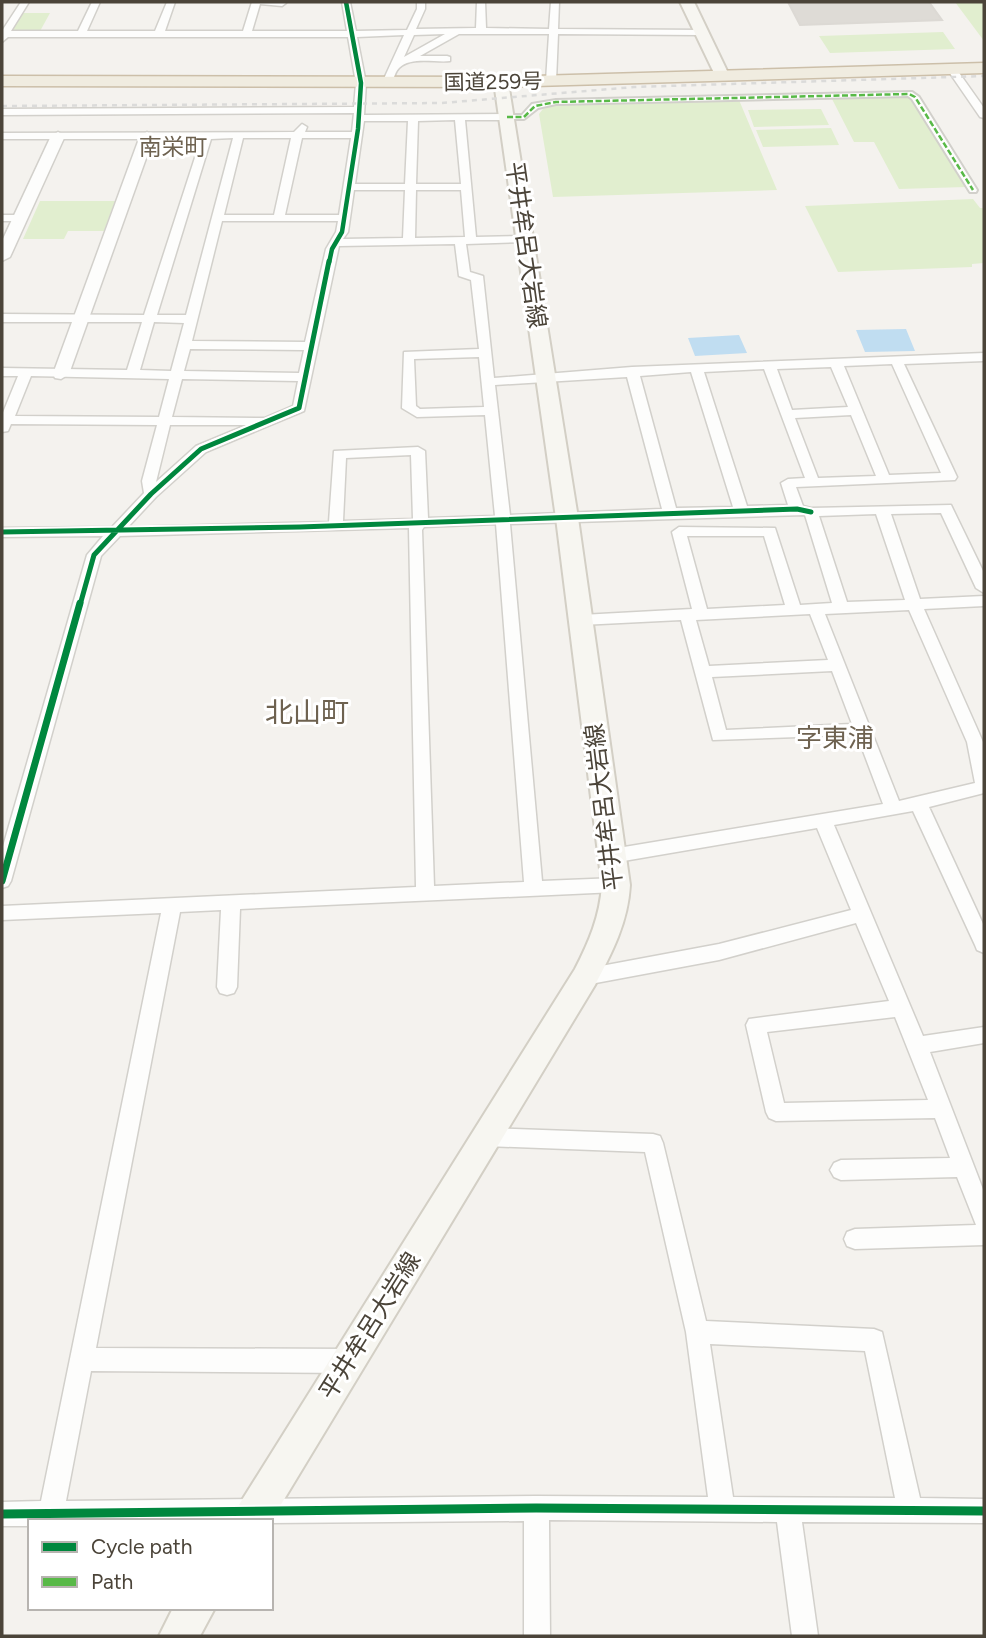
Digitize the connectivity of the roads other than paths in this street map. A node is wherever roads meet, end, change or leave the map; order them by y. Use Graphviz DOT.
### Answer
graph roads {
  1 [pos="25,2"];
  2 [pos="96,2"];
  3 [pos="172,2"];
  4 [pos="256,2"];
  5 [pos="262,2"];
  6 [pos="346,2"];
  7 [pos="421,2"];
  8 [pos="481,2"];
  9 [pos="555,2"];
  10 [pos="687,2"];
  11 [pos="282,3"];
  12 [pos="459,30"];
  13 [pos="481,31"];
  14 [pos="410,32"];
  15 [pos="552,32"];
  16 [pos="700,32"];
  17 [pos="82,34"];
  18 [pos="159,34"];
  19 [pos="247,34"];
  20 [pos="352,34"];
  21 [pos="3,36"];
  22 [pos="406,59"];
  23 [pos="447,59"];
  24 [pos="395,66"];
  25 [pos="984,68"];
  26 [pos="952,69"];
  27 [pos="722,75"];
  28 [pos="2,81"];
  29 [pos="551,81"];
  30 [pos="501,82"];
  31 [pos="361,83"];
  32 [pos="387,83"];
  33 [pos="304,110"];
  34 [pos="51,111"];
  35 [pos="103,111"];
  36 [pos="153,111"];
  37 [pos="204,111"];
  38 [pos="254,111"];
  39 [pos="2,112"];
  40 [pos="984,115"];
  41 [pos="507,117"];
  42 [pos="358,123"];
  43 [pos="413,123"];
  44 [pos="461,123"];
  45 [pos="244,135"];
  46 [pos="299,135"];
  47 [pos="2,136"];
  48 [pos="41,136"];
  49 [pos="58,136"];
  50 [pos="93,136"];
  51 [pos="148,136"];
  52 [pos="202,136"];
  53 [pos="349,187"];
  54 [pos="409,187"];
  55 [pos="465,187"];
  56 [pos="973,190"];
  57 [pos="2,218"];
  58 [pos="20,218"];
  59 [pos="219,218"];
  60 [pos="279,218"];
  61 [pos="344,218"];
  62 [pos="526,239"];
  63 [pos="465,240"];
  64 [pos="409,241"];
  65 [pos="338,243"];
  66 [pos="2,257"];
  67 [pos="2,318"];
  68 [pos="82,319"];
  69 [pos="151,319"];
  70 [pos="192,319"];
  71 [pos="185,345"];
  72 [pos="309,346"];
  73 [pos="486,353"];
  74 [pos="984,357"];
  75 [pos="896,360"];
  76 [pos="836,363"];
  77 [pos="769,365"];
  78 [pos="696,368"];
  79 [pos="632,371"];
  80 [pos="2,372"];
  81 [pos="26,373"];
  82 [pos="61,374"];
  83 [pos="132,374"];
  84 [pos="177,376"];
  85 [pos="304,377"];
  86 [pos="545,379"];
  87 [pos="489,382"];
  88 [pos="492,411"];
  89 [pos="855,411"];
  90 [pos="786,414"];
  91 [pos="165,421"];
  92 [pos="272,421"];
  93 [pos="3,424"];
  94 [pos="884,479"];
  95 [pos="813,482"];
  96 [pos="151,494"];
  97 [pos="882,510"];
  98 [pos="741,511"];
  99 [pos="804,511"];
  100 [pos="670,513"];
  101 [pos="567,518"];
  102 [pos="503,521"];
  103 [pos="417,524"];
  104 [pos="336,526"];
  105 [pos="2,532"];
  106 [pos="114,533"];
  107 [pos="984,589"];
  108 [pos="984,601"];
  109 [pos="914,603"];
  110 [pos="841,607"];
  111 [pos="816,609"];
  112 [pos="794,610"];
  113 [pos="694,613"];
  114 [pos="581,620"];
  115 [pos="837,665"];
  116 [pos="701,672"];
  117 [pos="861,729"];
  118 [pos="984,787"];
  119 [pos="918,803"];
  120 [pos="893,807"];
  121 [pos="823,821"];
  122 [pos="612,856"];
  123 [pos="2,881"];
  124 [pos="615,885"];
  125 [pos="534,889"];
  126 [pos="425,894"];
  127 [pos="231,903"];
  128 [pos="172,906"];
  129 [pos="2,914"];
  130 [pos="862,914"];
  131 [pos="984,946"];
  132 [pos="585,976"];
  133 [pos="227,987"];
  134 [pos="901,1008"];
  135 [pos="984,1035"];
  136 [pos="917,1045"];
  137 [pos="942,1109"];
  138 [pos="486,1137"];
  139 [pos="964,1167"];
  140 [pos="841,1170"];
  141 [pos="984,1219"];
  142 [pos="984,1235"];
  143 [pos="855,1239"];
  144 [pos="697,1332"];
  145 [pos="82,1359"];
  146 [pos="349,1361"];
  147 [pos="536,1508"];
  148 [pos="722,1509"];
  149 [pos="788,1509"];
  150 [pos="910,1511"];
  151 [pos="984,1511"];
  152 [pos="2,1514"];
  153 [pos="51,1515"];
  154 [pos="253,1517"];
  155 [pos="195,1610"];
  156 [pos="178,1636"];
  157 [pos="537,1636"];
  158 [pos="805,1636"];
  1 -- 21 [label="street"];
  2 -- 17 [label="street"];
  3 -- 18 [label="street"];
  4 -- 19 [label="street"];
  5 -- 11 [label="street"];
  6 -- 20 [label="street"];
  7 -- 14 [label="street"];
  8 -- 13 [label="street"];
  9 -- 15 [label="street"];
  10 -- 16 [label="main road"];
  12 -- 13 [label="street"];
  12 -- 14 [label="street"];
  12 -- 22 [label="street"];
  13 -- 15 [label="street"];
  14 -- 20 [label="street"];
  14 -- 24 [label="street"];
  15 -- 16 [label="street"];
  15 -- 29 [label="street"];
  16 -- 27 [label="main road"];
  17 -- 18 [label="street"];
  17 -- 21 [label="street"];
  18 -- 19 [label="street"];
  19 -- 20 [label="street"];
  20 -- 31 [label="street"];
  22 -- 23 [label="street"];
  22 -- 24 [label="street"];
  24 -- 32 [label="street"];
  25 -- 26 [label="highway, 国道259号"];
  26 -- 27 [label="highway, 国道259号"];
  26 -- 40 [label="street"];
  27 -- 29 [label="highway, 国道259号"];
  28 -- 31 [label="highway, 国道259号"];
  29 -- 30 [label="highway, 国道259号"];
  30 -- 32 [label="highway, 国道259号"];
  30 -- 41 [label="main road, 平井牟呂大岩線"];
  31 -- 32 [label="highway, 国道259号"];
  31 -- 42 [label="street"];
  33 -- 38 [label="street"];
  33 -- 42 [label="street"];
  33 -- 46 [label="street"];
  34 -- 35 [label="street"];
  34 -- 39 [label="street"];
  34 -- 48 [label="street"];
  35 -- 36 [label="street"];
  35 -- 50 [label="street"];
  36 -- 37 [label="street"];
  36 -- 51 [label="street"];
  37 -- 38 [label="street"];
  37 -- 52 [label="street"];
  38 -- 45 [label="street"];
  41 -- 44 [label="street"];
  41 -- 56 [label="street"];
  41 -- 62 [label="main road, 平井牟呂大岩線"];
  42 -- 43 [label="street"];
  42 -- 46 [label="street"];
  42 -- 53 [label="street"];
  43 -- 44 [label="street"];
  43 -- 54 [label="street"];
  44 -- 55 [label="street"];
  45 -- 46 [label="street"];
  45 -- 52 [label="street"];
  45 -- 59 [label="street"];
  46 -- 60 [label="street"];
  47 -- 48 [label="street"];
  48 -- 49 [label="street"];
  49 -- 50 [label="street"];
  49 -- 58 [label="street"];
  50 -- 51 [label="street"];
  51 -- 52 [label="street"];
  51 -- 68 [label="street"];
  52 -- 69 [label="street"];
  53 -- 54 [label="street"];
  53 -- 61 [label="street"];
  54 -- 55 [label="street"];
  54 -- 64 [label="street"];
  55 -- 63 [label="street"];
  57 -- 58 [label="street"];
  58 -- 66 [label="street"];
  59 -- 60 [label="street"];
  59 -- 70 [label="street"];
  60 -- 61 [label="street"];
  61 -- 65 [label="street"];
  62 -- 63 [label="street"];
  62 -- 86 [label="main road, 平井牟呂大岩線"];
  63 -- 64 [label="street"];
  63 -- 73 [label="street"];
  64 -- 65 [label="street"];
  65 -- 72 [label="street"];
  67 -- 68 [label="street"];
  68 -- 69 [label="street"];
  68 -- 82 [label="street"];
  69 -- 70 [label="street"];
  69 -- 83 [label="street"];
  70 -- 71 [label="street"];
  71 -- 72 [label="street"];
  71 -- 84 [label="street"];
  72 -- 85 [label="street"];
  73 -- 87 [label="street"];
  73 -- 88 [label="street"];
  74 -- 75 [label="street"];
  75 -- 76 [label="street"];
  75 -- 94 [label="street"];
  76 -- 77 [label="street"];
  76 -- 89 [label="street"];
  77 -- 78 [label="street"];
  77 -- 90 [label="street"];
  78 -- 79 [label="street"];
  78 -- 98 [label="street"];
  79 -- 86 [label="street"];
  79 -- 100 [label="street"];
  80 -- 81 [label="street"];
  81 -- 82 [label="street"];
  81 -- 93 [label="street"];
  82 -- 83 [label="street"];
  83 -- 84 [label="street"];
  84 -- 85 [label="street"];
  84 -- 91 [label="street"];
  85 -- 92 [label="street"];
  86 -- 87 [label="street"];
  86 -- 101 [label="main road, 平井牟呂大岩線"];
  87 -- 88 [label="street"];
  88 -- 102 [label="street"];
  89 -- 90 [label="street"];
  89 -- 94 [label="street"];
  90 -- 95 [label="street"];
  91 -- 92 [label="street"];
  91 -- 93 [label="street"];
  91 -- 96 [label="street"];
  92 -- 96 [label="street"];
  94 -- 95 [label="street"];
  95 -- 99 [label="street"];
  96 -- 106 [label="street"];
  97 -- 99 [label="street"];
  97 -- 107 [label="street"];
  97 -- 109 [label="street"];
  98 -- 99 [label="street"];
  98 -- 100 [label="street"];
  99 -- 110 [label="street"];
  100 -- 101 [label="street"];
  101 -- 102 [label="street"];
  101 -- 114 [label="main road, 平井牟呂大岩線"];
  102 -- 103 [label="street"];
  102 -- 125 [label="street"];
  103 -- 104 [label="street"];
  103 -- 104 [label="street"];
  103 -- 126 [label="street"];
  104 -- 106 [label="street"];
  105 -- 106 [label="street"];
  106 -- 123 [label="street"];
  108 -- 109 [label="street"];
  109 -- 110 [label="street"];
  109 -- 118 [label="street"];
  110 -- 111 [label="street"];
  111 -- 112 [label="street"];
  111 -- 115 [label="street"];
  112 -- 113 [label="street"];
  112 -- 113 [label="street"];
  113 -- 114 [label="street"];
  113 -- 116 [label="street"];
  114 -- 122 [label="main road, 平井牟呂大岩線"];
  115 -- 116 [label="street"];
  115 -- 117 [label="street"];
  116 -- 117 [label="street"];
  117 -- 120 [label="street"];
  118 -- 119 [label="street"];
  119 -- 120 [label="street"];
  119 -- 131 [label="street"];
  120 -- 121 [label="street"];
  121 -- 122 [label="street"];
  121 -- 130 [label="street"];
  122 -- 124 [label="main road, 平井牟呂大岩線"];
  124 -- 125 [label="street"];
  124 -- 132 [label="main road, 平井牟呂大岩線"];
  125 -- 126 [label="street"];
  126 -- 127 [label="street"];
  127 -- 128 [label="street"];
  127 -- 133 [label="street"];
  128 -- 129 [label="street"];
  128 -- 145 [label="street"];
  130 -- 132 [label="street"];
  130 -- 134 [label="street"];
  132 -- 138 [label="main road, 平井牟呂大岩線"];
  134 -- 136 [label="street"];
  134 -- 137 [label="street"];
  135 -- 136 [label="street"];
  136 -- 137 [label="street"];
  137 -- 139 [label="street"];
  138 -- 144 [label="street"];
  138 -- 146 [label="main road, 平井牟呂大岩線"];
  139 -- 140 [label="street"];
  139 -- 141 [label="street"];
  142 -- 143 [label="street"];
  144 -- 148 [label="street"];
  144 -- 150 [label="street"];
  145 -- 146 [label="street"];
  145 -- 153 [label="street"];
  146 -- 154 [label="main road, 平井牟呂大岩線"];
  147 -- 148 [label="street"];
  147 -- 154 [label="street"];
  147 -- 157 [label="street"];
  148 -- 149 [label="street"];
  149 -- 150 [label="street"];
  149 -- 158 [label="street"];
  150 -- 151 [label="street"];
  152 -- 153 [label="street"];
  153 -- 154 [label="street"];
  155 -- 156 [label="main road"];
}
